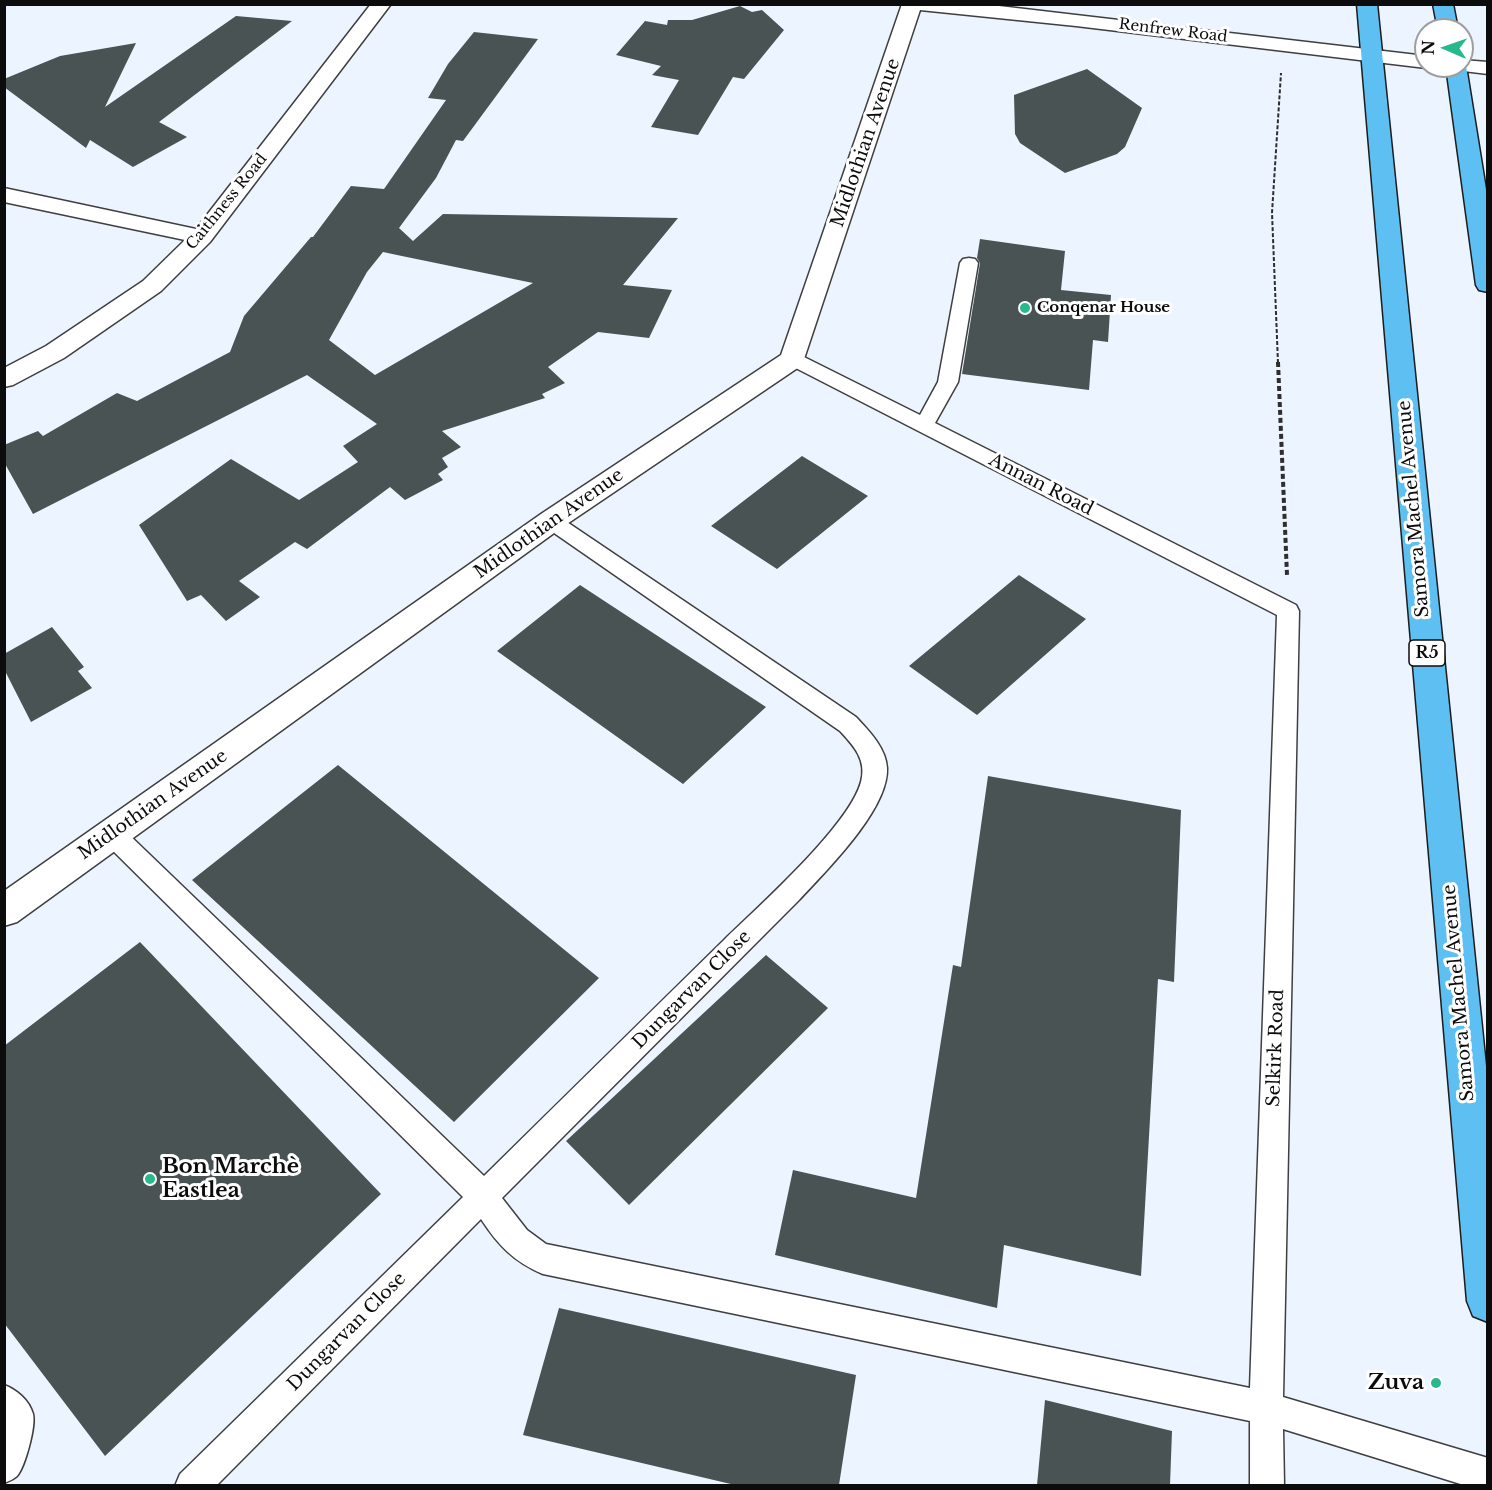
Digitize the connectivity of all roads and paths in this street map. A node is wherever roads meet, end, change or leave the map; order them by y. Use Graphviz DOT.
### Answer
graph roads {
  1 [pos="382,4"];
  2 [pos="912,4"];
  3 [pos="919,4"];
  4 [pos="1367,4"];
  5 [pos="1289,45"];
  6 [pos="1372,56"];
  7 [pos="1414,61"];
  8 [pos="1458,78"];
  9 [pos="4,195"];
  10 [pos="202,237"];
  11 [pos="969,263"];
  12 [pos="1488,285"];
  13 [pos="793,359"];
  14 [pos="4,379"];
  15 [pos="924,425"];
  16 [pos="551,521"];
  17 [pos="1288,611"];
  18 [pos="112,834"];
  19 [pos="4,910"];
  20 [pos="484,1197"];
  21 [pos="1488,1301"];
  22 [pos="4,1401"];
  23 [pos="1266,1408"];
  24 [pos="4,1466"];
  25 [pos="1488,1474"];
  26 [pos="192,1485"];
  27 [pos="1267,1485"];
  1 -- 10 [label="street, Caithness Road"];
  2 -- 13 [label="street, Midlothian Avenue"];
  3 -- 5 [label="street, Renfrew Road"];
  4 -- 6 [label="highway, Samora Machel Avenue / R5"];
  5 -- 6 [label="street, Renfrew Road"];
  5 -- 17 [label="path"];
  6 -- 7 [label="street, Renfrew Road"];
  6 -- 21 [label="highway, Samora Machel Avenue / R5"];
  8 -- 12 [label="highway"];
  9 -- 10 [label="street"];
  10 -- 14 [label="street, Caithness Road"];
  11 -- 15 [label="lane"];
  13 -- 15 [label="lane, Annan Road"];
  13 -- 16 [label="street, Midlothian Avenue"];
  15 -- 17 [label="lane, Annan Road"];
  16 -- 18 [label="street, Midlothian Avenue"];
  16 -- 20 [label="lane, Dungarvan Close"];
  17 -- 23 [label="lane, Selkirk Road"];
  18 -- 19 [label="street, Midlothian Avenue"];
  18 -- 20 [label="lane"];
  20 -- 23 [label="lane"];
  20 -- 26 [label="lane, Dungarvan Close"];
  22 -- 24 [label="lane"];
  23 -- 25 [label="lane"];
  23 -- 27 [label="lane, Selkirk Road"];
}
